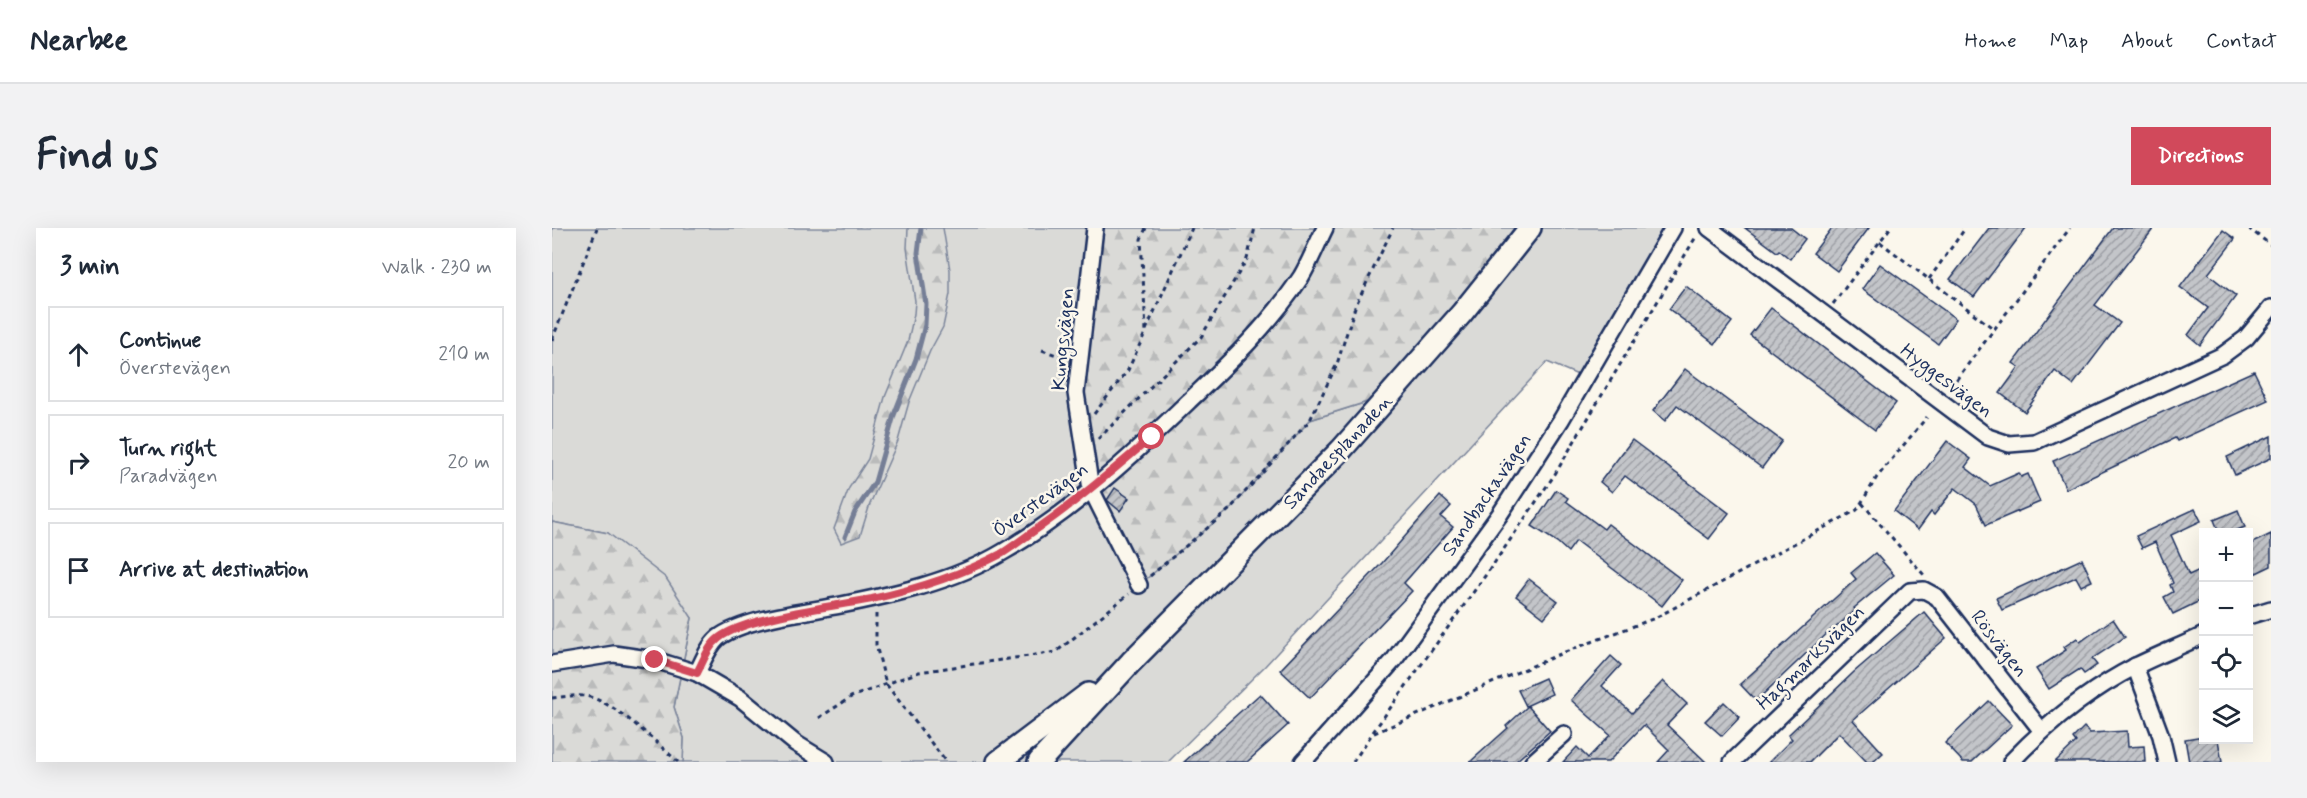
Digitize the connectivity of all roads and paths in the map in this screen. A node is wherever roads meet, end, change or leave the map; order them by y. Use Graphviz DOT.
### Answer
graph roads {
  1 [pos="597,228"];
  2 [pos="1095,228"];
  3 [pos="1146,228"];
  4 [pos="1192,228"];
  5 [pos="1255,228"];
  6 [pos="1325,228"];
  7 [pos="1393,228"];
  8 [pos="1530,228"];
  9 [pos="1673,228"];
  10 [pos="1701,228"];
  11 [pos="1709,228"];
  12 [pos="1890,228"];
  13 [pos="1962,228"];
  14 [pos="2070,228"];
  15 [pos="2248,228"];
  16 [pos="1880,242"];
  17 [pos="2271,245"];
  18 [pos="1929,279"];
  19 [pos="2271,308"];
  20 [pos="1825,315"];
  21 [pos="1994,329"];
  22 [pos="1146,331"];
  23 [pos="552,340"];
  24 [pos="1042,350"];
  25 [pos="1078,362"];
  26 [pos="1951,387"];
  27 [pos="1094,415"];
  28 [pos="1927,417"];
  29 [pos="1086,451"];
  30 [pos="1091,489"];
  31 [pos="1862,502"];
  32 [pos="1139,585"];
  33 [pos="1937,597"];
  34 [pos="876,598"];
  35 [pos="2271,609"];
  36 [pos="2253,614"];
  37 [pos="2202,636"];
  38 [pos="1131,662"];
  39 [pos="552,664"];
  40 [pos="2136,666"];
  41 [pos="697,673"];
  42 [pos="886,684"];
  43 [pos="552,698"];
  44 [pos="819,718"];
  45 [pos="2041,730"];
  46 [pos="1372,734"];
  47 [pos="1564,734"];
  48 [pos="795,743"];
  49 [pos="678,762"];
  50 [pos="801,762"];
  51 [pos="826,762"];
  52 [pos="946,762"];
  53 [pos="998,762"];
  54 [pos="1039,762"];
  55 [pos="1303,762"];
  56 [pos="1353,762"];
  57 [pos="1533,762"];
  58 [pos="1732,762"];
  59 [pos="2011,762"];
  60 [pos="2168,762"];
  1 -- 23 [label="path"];
  2 -- 25 [label="street, Kungsvägen"];
  3 -- 22 [label="path"];
  4 -- 22 [label="path"];
  5 -- 29 [label="path"];
  6 -- 30 [label="street, Överstevägen"];
  7 -- 32 [label="path"];
  8 -- 38 [label="main road, Sandaesplanaden"];
  9 -- 55 [label="street, Sandbackavägen"];
  10 -- 46 [label="path"];
  11 -- 20 [label="street, Hyggesvägen"];
  12 -- 16 [label="path"];
  13 -- 18 [label="path"];
  14 -- 21 [label="path"];
  15 -- 17 [label="path"];
  16 -- 18 [label="path"];
  16 -- 20 [label="path"];
  18 -- 21 [label="path"];
  19 -- 20 [label="street, Hyggesvägen"];
  21 -- 26 [label="path"];
  22 -- 27 [label="path"];
  24 -- 25 [label="path"];
  25 -- 29 [label="street, Kungsvägen"];
  28 -- 31 [label="path"];
  29 -- 30 [label="street, Kungsvägen"];
  30 -- 32 [label="street, Kungsvägen"];
  30 -- 34 [label="street, Överstevägen"];
  31 -- 33 [label="path"];
  31 -- 46 [label="path"];
  32 -- 42 [label="path"];
  33 -- 45 [label="street, Rösvägen"];
  33 -- 58 [label="street, Hagmarksvägen"];
  34 -- 41 [label="street, Överstevägen"];
  34 -- 42 [label="path"];
  35 -- 36 [label="street"];
  37 -- 40 [label="street"];
  38 -- 53 [label="main road, Sandaesplanaden"];
  38 -- 54 [label="main road, Sandaesplanaden"];
  39 -- 41 [label="street"];
  40 -- 45 [label="street"];
  40 -- 60 [label="street"];
  41 -- 48 [label="street"];
  42 -- 44 [label="path"];
  42 -- 52 [label="path"];
  43 -- 49 [label="path"];
  45 -- 59 [label="street"];
  46 -- 56 [label="path"];
  47 -- 57 [label="street"];
  48 -- 50 [label="street"];
  48 -- 51 [label="street"];
}
